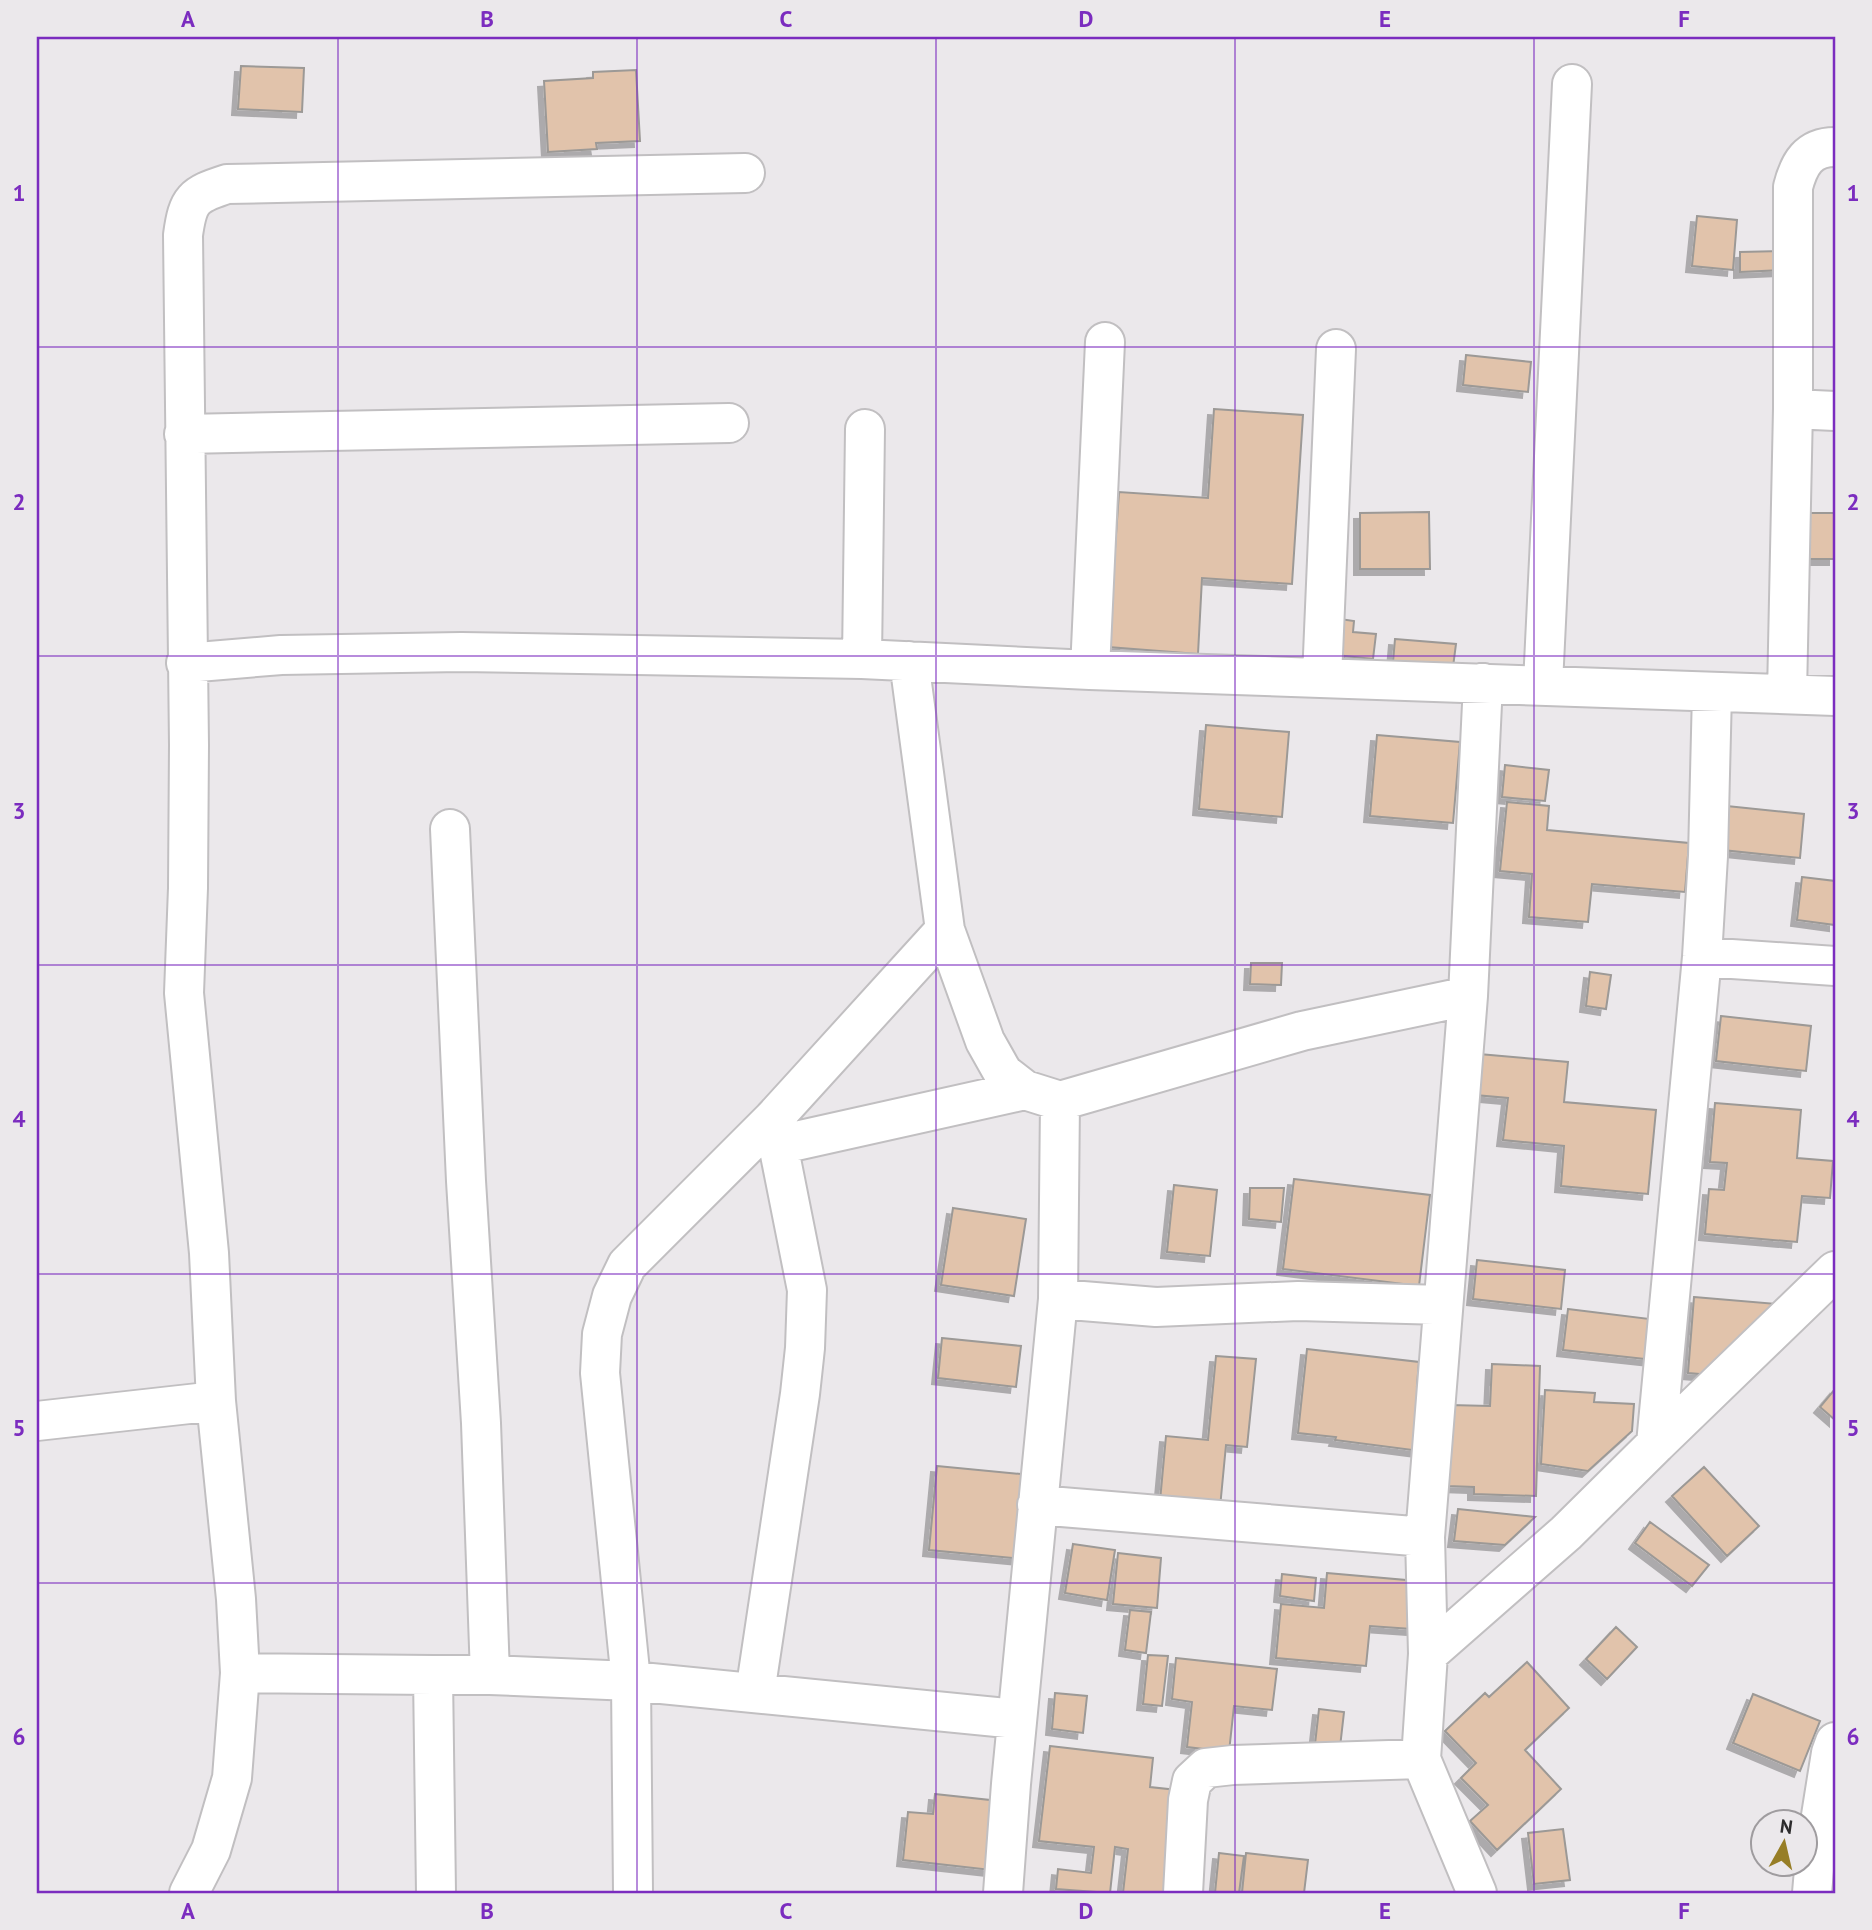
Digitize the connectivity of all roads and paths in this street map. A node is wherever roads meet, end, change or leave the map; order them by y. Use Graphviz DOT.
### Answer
graph roads {
  1 [pos="1572,85"];
  2 [pos="1835,147"];
  3 [pos="745,173"];
  4 [pos="1105,342"];
  5 [pos="1336,349"];
  6 [pos="1793,409"];
  7 [pos="1835,411"];
  8 [pos="729,423"];
  9 [pos="865,429"];
  10 [pos="184,434"];
  11 [pos="862,659"];
  12 [pos="909,661"];
  13 [pos="186,663"];
  14 [pos="1090,670"];
  15 [pos="1322,678"];
  16 [pos="1483,683"];
  17 [pos="1543,684"];
  18 [pos="1712,692"];
  19 [pos="1787,695"];
  20 [pos="1835,696"];
  21 [pos="450,829"];
  22 [pos="945,930"];
  23 [pos="1702,957"];
  24 [pos="1835,966"];
  25 [pos="1468,996"];
  26 [pos="1043,1096"];
  27 [pos="776,1132"];
  28 [pos="1835,1271"];
  29 [pos="1058,1299"];
  30 [pos="1443,1304"];
  31 [pos="216,1401"];
  32 [pos="37,1421"];
  33 [pos="1656,1444"];
  34 [pos="1037,1505"];
  35 [pos="1425,1537"];
  36 [pos="1428,1654"];
  37 [pos="240,1672"];
  38 [pos="433,1675"];
  39 [pos="490,1675"];
  40 [pos="632,1681"];
  41 [pos="755,1693"];
  42 [pos="1017,1719"];
  43 [pos="1835,1742"];
  44 [pos="1421,1759"];
  45 [pos="189,1893"];
  46 [pos="436,1893"];
  47 [pos="633,1893"];
  48 [pos="1003,1893"];
  49 [pos="1183,1893"];
  50 [pos="1477,1893"];
  51 [pos="1812,1893"];
  1 -- 17 [label="street"];
  2 -- 6 [label="street"];
  3 -- 10 [label="street"];
  4 -- 14 [label="street"];
  5 -- 15 [label="street"];
  6 -- 7 [label="street"];
  6 -- 19 [label="street"];
  8 -- 10 [label="street"];
  9 -- 11 [label="street"];
  10 -- 13 [label="street"];
  11 -- 12 [label="street"];
  11 -- 13 [label="street"];
  12 -- 14 [label="street"];
  12 -- 22 [label="street"];
  13 -- 31 [label="street"];
  14 -- 15 [label="street"];
  15 -- 16 [label="street"];
  16 -- 17 [label="street"];
  16 -- 25 [label="street"];
  17 -- 18 [label="street"];
  18 -- 19 [label="street"];
  18 -- 23 [label="street"];
  19 -- 20 [label="street"];
  21 -- 39 [label="street"];
  22 -- 26 [label="street"];
  22 -- 27 [label="street"];
  23 -- 24 [label="street"];
  23 -- 33 [label="street"];
  25 -- 26 [label="street"];
  25 -- 30 [label="street"];
  26 -- 27 [label="street"];
  26 -- 29 [label="street"];
  27 -- 40 [label="street"];
  27 -- 41 [label="street"];
  28 -- 33 [label="street"];
  29 -- 30 [label="street"];
  29 -- 34 [label="street"];
  30 -- 35 [label="street"];
  31 -- 32 [label="street"];
  31 -- 37 [label="street"];
  33 -- 36 [label="street"];
  34 -- 35 [label="street"];
  34 -- 42 [label="street"];
  35 -- 36 [label="street"];
  36 -- 44 [label="street"];
  37 -- 38 [label="street"];
  37 -- 45 [label="street"];
  38 -- 39 [label="street"];
  38 -- 46 [label="street"];
  39 -- 40 [label="street"];
  40 -- 41 [label="street"];
  40 -- 47 [label="street"];
  41 -- 42 [label="street"];
  42 -- 48 [label="street"];
  43 -- 51 [label="street"];
  44 -- 49 [label="street"];
  44 -- 50 [label="street"];
}
